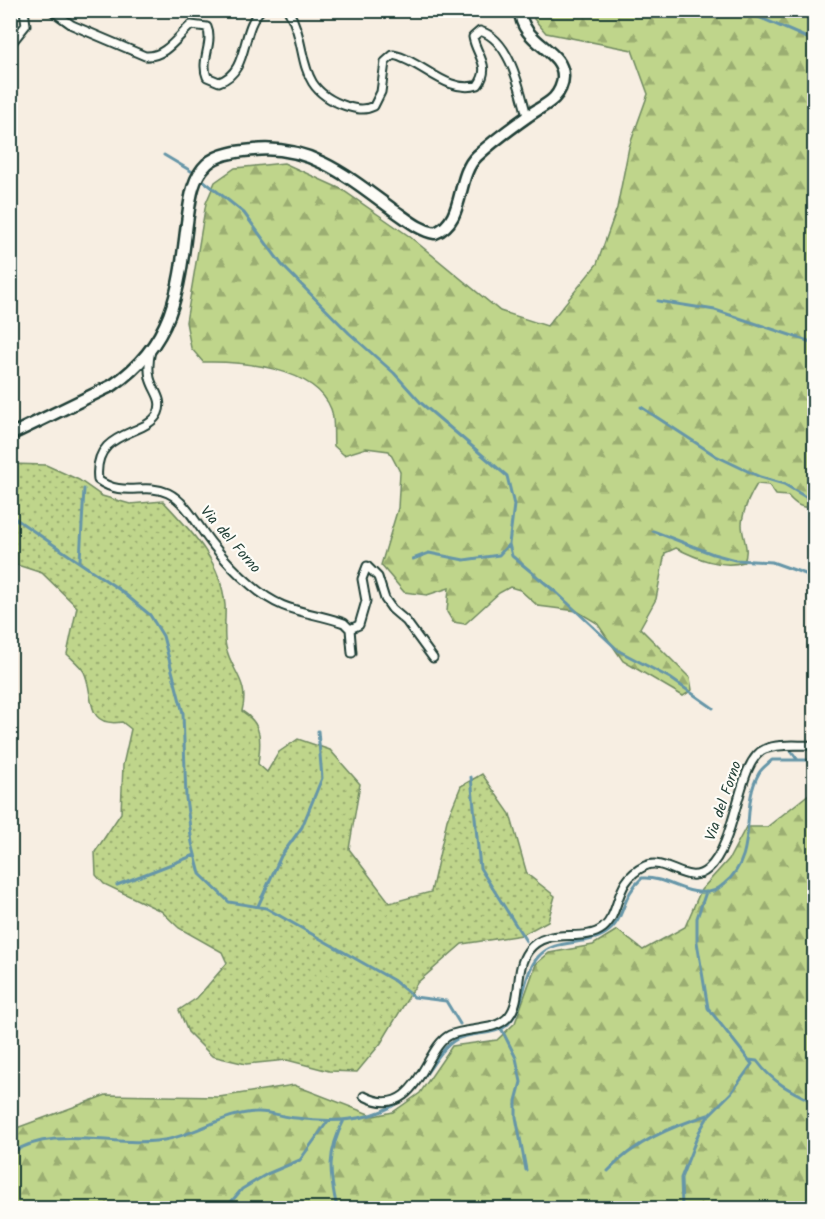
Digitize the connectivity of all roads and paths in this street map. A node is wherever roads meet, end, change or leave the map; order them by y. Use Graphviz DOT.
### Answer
graph roads {
  1 [pos="24,10"];
  2 [pos="51,10"];
  3 [pos="261,10"];
  4 [pos="288,10"];
  5 [pos="520,10"];
  6 [pos="10,45"];
  7 [pos="527,116"];
  8 [pos="151,350"];
  9 [pos="10,435"];
  10 [pos="350,629"];
  11 [pos="352,653"];
  12 [pos="433,658"];
  13 [pos="814,745"];
  14 [pos="364,1096"];
  1 -- 6 [label="street"];
  2 -- 3 [label="street"];
  4 -- 7 [label="street"];
  5 -- 7 [label="street"];
  7 -- 8 [label="street"];
  8 -- 9 [label="street"];
  8 -- 10 [label="street, Via del Forno"];
  10 -- 11 [label="street"];
  10 -- 12 [label="street"];
  13 -- 14 [label="street, Via del Forno"];
}
